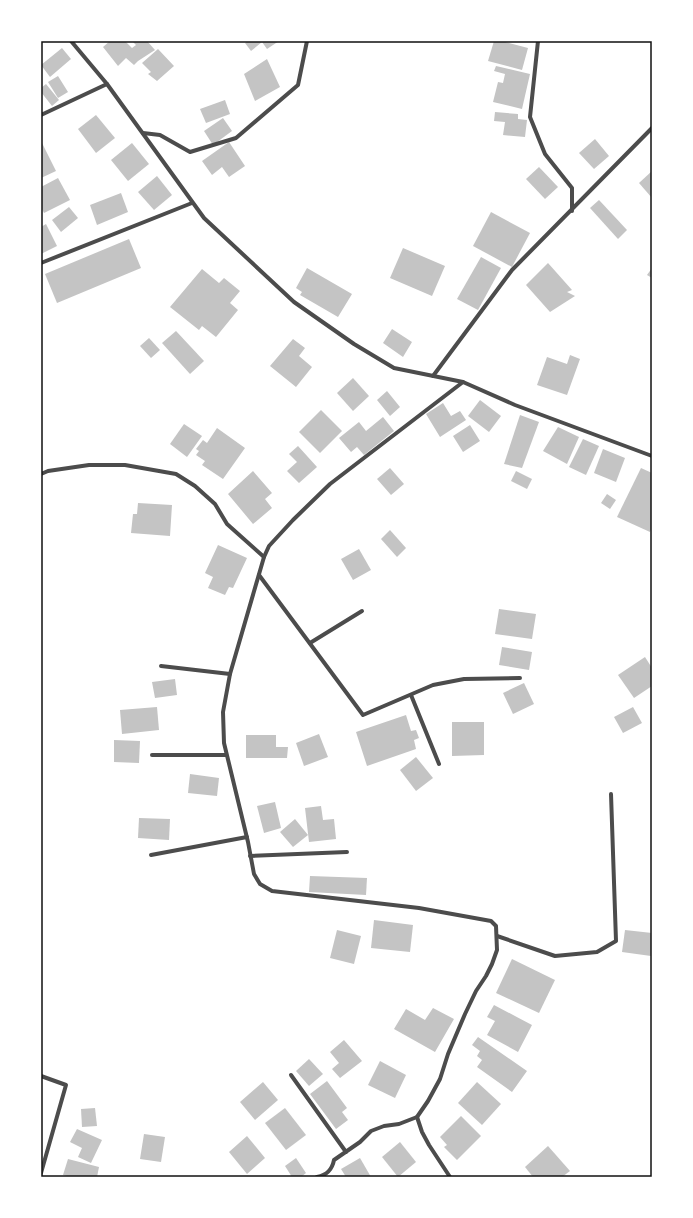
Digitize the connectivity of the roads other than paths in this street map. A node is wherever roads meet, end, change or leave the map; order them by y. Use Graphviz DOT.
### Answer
graph roads {
  1 [pos="72,41"];
  2 [pos="307,41"];
  3 [pos="538,41"];
  4 [pos="107,84"];
  5 [pos="41,115"];
  6 [pos="652,128"];
  7 [pos="143,133"];
  8 [pos="192,203"];
  9 [pos="572,211"];
  10 [pos="41,263"];
  11 [pos="433,376"];
  12 [pos="463,382"];
  13 [pos="652,456"];
  14 [pos="41,474"];
  15 [pos="264,557"];
  16 [pos="259,574"];
  17 [pos="362,611"];
  18 [pos="310,643"];
  19 [pos="161,666"];
  20 [pos="230,674"];
  21 [pos="520,678"];
  22 [pos="411,694"];
  23 [pos="226,754"];
  24 [pos="152,755"];
  25 [pos="439,764"];
  26 [pos="611,794"];
  27 [pos="247,838"];
  28 [pos="346,852"];
  29 [pos="152,855"];
  30 [pos="250,856"];
  31 [pos="497,936"];
  32 [pos="291,1075"];
  33 [pos="41,1076"];
  34 [pos="417,1117"];
  35 [pos="346,1152"];
  36 [pos="41,1173"];
  37 [pos="317,1177"];
  38 [pos="450,1177"];
  1 -- 4 [label="street"];
  2 -- 7 [label="street"];
  3 -- 9 [label="street"];
  4 -- 5 [label="street"];
  4 -- 7 [label="street"];
  6 -- 9 [label="street"];
  7 -- 8 [label="street"];
  8 -- 10 [label="street"];
  8 -- 11 [label="street"];
  9 -- 11 [label="street"];
  11 -- 12 [label="street"];
  12 -- 13 [label="street"];
  12 -- 15 [label="street"];
  14 -- 15 [label="street"];
  15 -- 16 [label="street"];
  16 -- 18 [label="street"];
  16 -- 20 [label="street"];
  17 -- 18 [label="street"];
  18 -- 22 [label="street"];
  19 -- 20 [label="street"];
  20 -- 23 [label="street"];
  21 -- 22 [label="street"];
  22 -- 25 [label="street"];
  23 -- 24 [label="street"];
  23 -- 27 [label="street"];
  26 -- 31 [label="street"];
  27 -- 29 [label="street"];
  27 -- 30 [label="street"];
  28 -- 30 [label="street"];
  30 -- 31 [label="street"];
  31 -- 34 [label="street"];
  32 -- 35 [label="street"];
  33 -- 36 [label="street"];
  34 -- 35 [label="street"];
  34 -- 38 [label="street"];
  35 -- 37 [label="street"];
}
